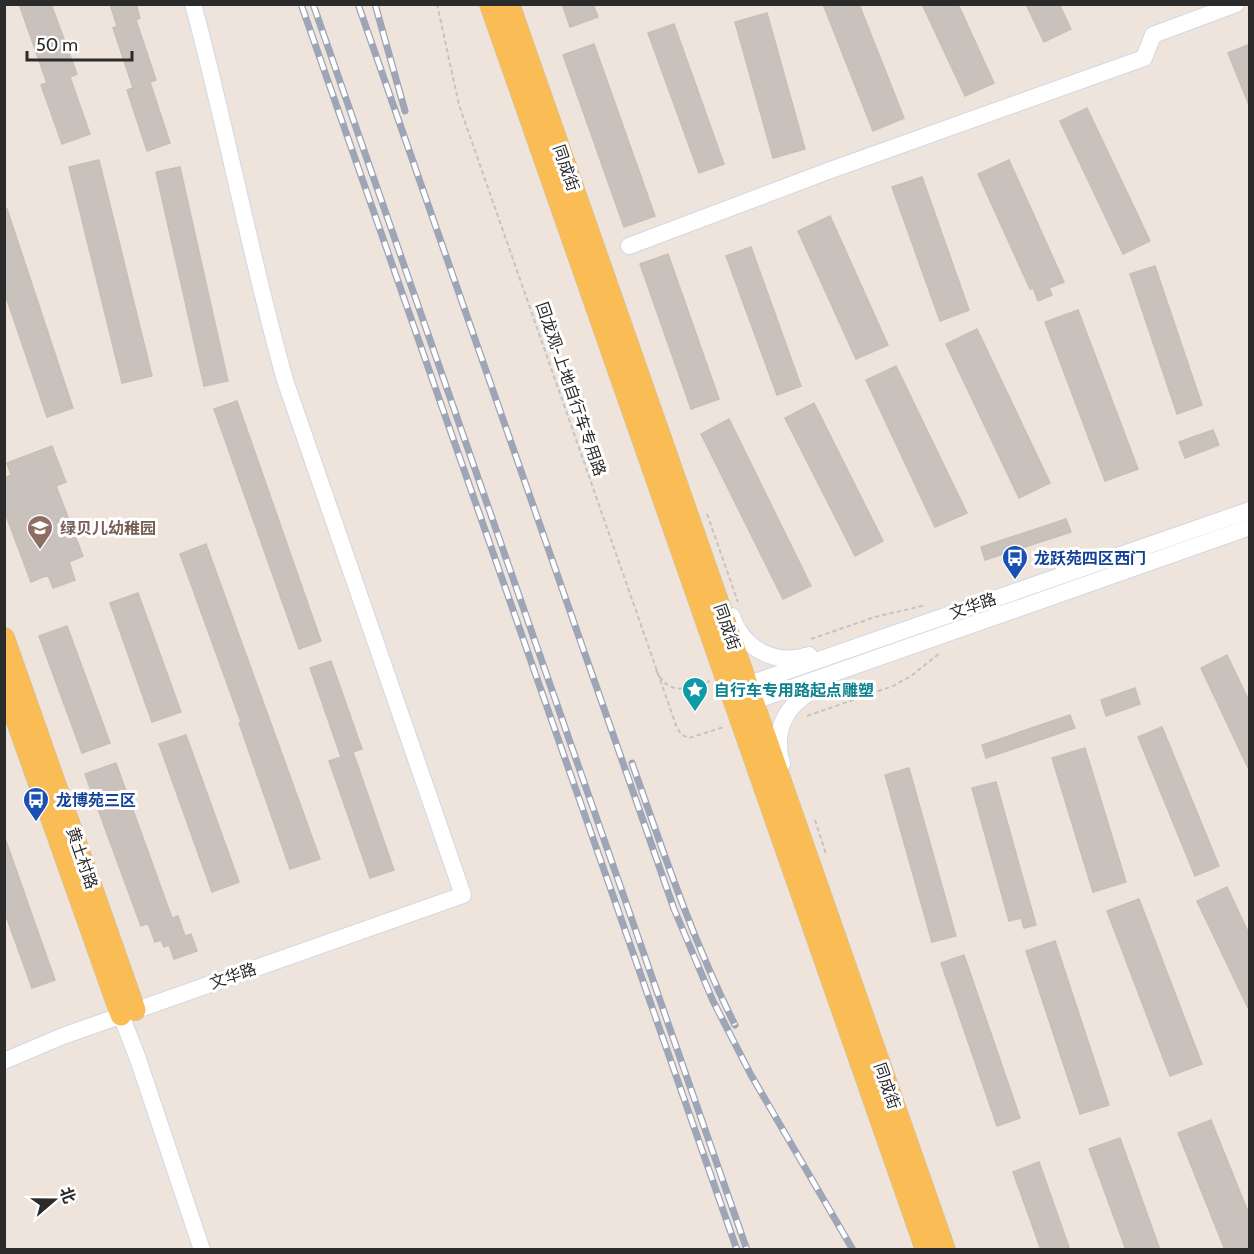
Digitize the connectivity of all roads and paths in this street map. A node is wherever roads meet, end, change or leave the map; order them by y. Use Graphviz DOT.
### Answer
graph roads {
  1 [pos="193,4"];
  2 [pos="437,4"];
  3 [pos="490,4"];
  4 [pos="511,4"];
  5 [pos="1236,4"];
  6 [pos="629,246"];
  7 [pos="681,496"];
  8 [pos="704,507"];
  9 [pos="1250,510"];
  10 [pos="1250,527"];
  11 [pos="929,604"];
  12 [pos="741,609"];
  13 [pos="950,614"];
  14 [pos="4,638"];
  15 [pos="811,639"];
  16 [pos="948,649"];
  17 [pos="895,651"];
  18 [pos="656,670"];
  19 [pos="709,682"];
  20 [pos="4,685"];
  21 [pos="741,696"];
  22 [pos="803,718"];
  23 [pos="725,727"];
  24 [pos="814,820"];
  25 [pos="828,858"];
  26 [pos="820,894"];
  27 [pos="128,1013"];
  28 [pos="4,1061"];
  29 [pos="202,1250"];
  30 [pos="926,1250"];
  31 [pos="945,1250"];
  1 -- 27 [label="street, 文华路"];
  2 -- 18 [label="path, 回龙观-上地自行车专用路"];
  3 -- 21 [label="main road, 同成街"];
  4 -- 7 [label="main road, 同成街"];
  5 -- 6 [label="street"];
  7 -- 13 [label="street"];
  7 -- 21 [label="main road, 同成街"];
  8 -- 12 [label="path"];
  9 -- 13 [label="street, 文华路"];
  10 -- 17 [label="street, 文华路"];
  11 -- 15 [label="path"];
  13 -- 21 [label="street, 文华路"];
  14 -- 27 [label="main road, 黄土村路"];
  16 -- 22 [label="path"];
  17 -- 21 [label="street, 文华路"];
  17 -- 26 [label="street"];
  18 -- 19 [label="path"];
  18 -- 23 [label="path, 回龙观-上地自行车专用路"];
  20 -- 27 [label="main road, 黄土村路"];
  21 -- 26 [label="main road, 同成街"];
  21 -- 30 [label="main road, 同成街"];
  24 -- 25 [label="path"];
  26 -- 31 [label="main road, 同成街"];
  27 -- 28 [label="street, 文华路"];
  27 -- 29 [label="street"];
}
